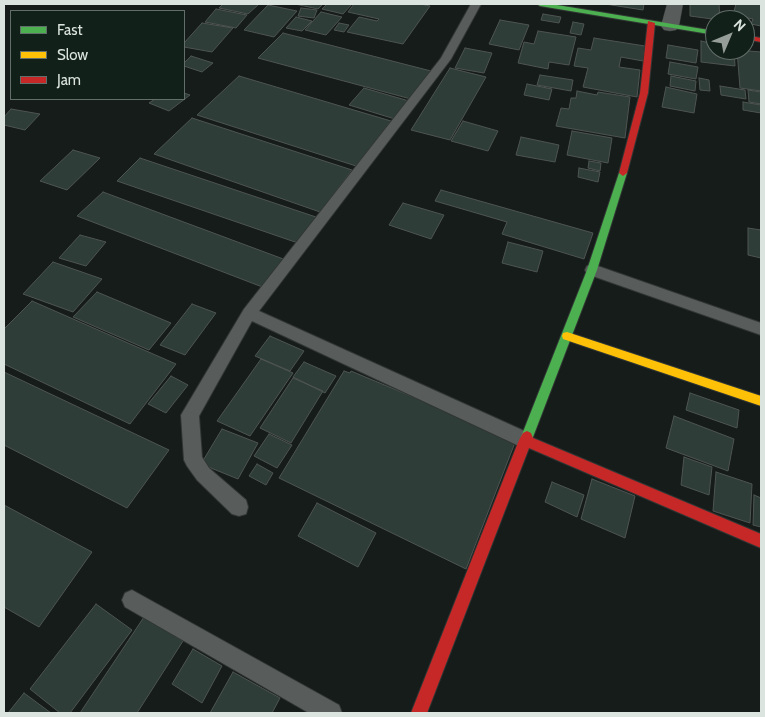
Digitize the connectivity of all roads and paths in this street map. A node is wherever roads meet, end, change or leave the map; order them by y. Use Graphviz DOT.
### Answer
graph roads {
  1 [pos="476,4"];
  2 [pos="540,4"];
  3 [pos="675,4"];
  4 [pos="651,23"];
  5 [pos="670,26"];
  6 [pos="705,31"];
  7 [pos="592,270"];
  8 [pos="249,313"];
  9 [pos="761,329"];
  10 [pos="567,336"];
  11 [pos="761,401"];
  12 [pos="525,440"];
  13 [pos="239,508"];
  14 [pos="761,541"];
  15 [pos="132,600"];
  16 [pos="331,713"];
  17 [pos="419,713"];
  1 -- 8 [label="lane"];
  2 -- 4 [label="street"];
  3 -- 5 [label="street"];
  4 -- 5 [label="street"];
  4 -- 7 [label="street"];
  5 -- 6 [label="street"];
  7 -- 9 [label="lane"];
  7 -- 10 [label="street"];
  8 -- 12 [label="lane"];
  8 -- 13 [label="lane"];
  10 -- 11 [label="street"];
  10 -- 12 [label="street"];
  12 -- 14 [label="street"];
  12 -- 17 [label="street"];
  15 -- 16 [label="lane"];
}
